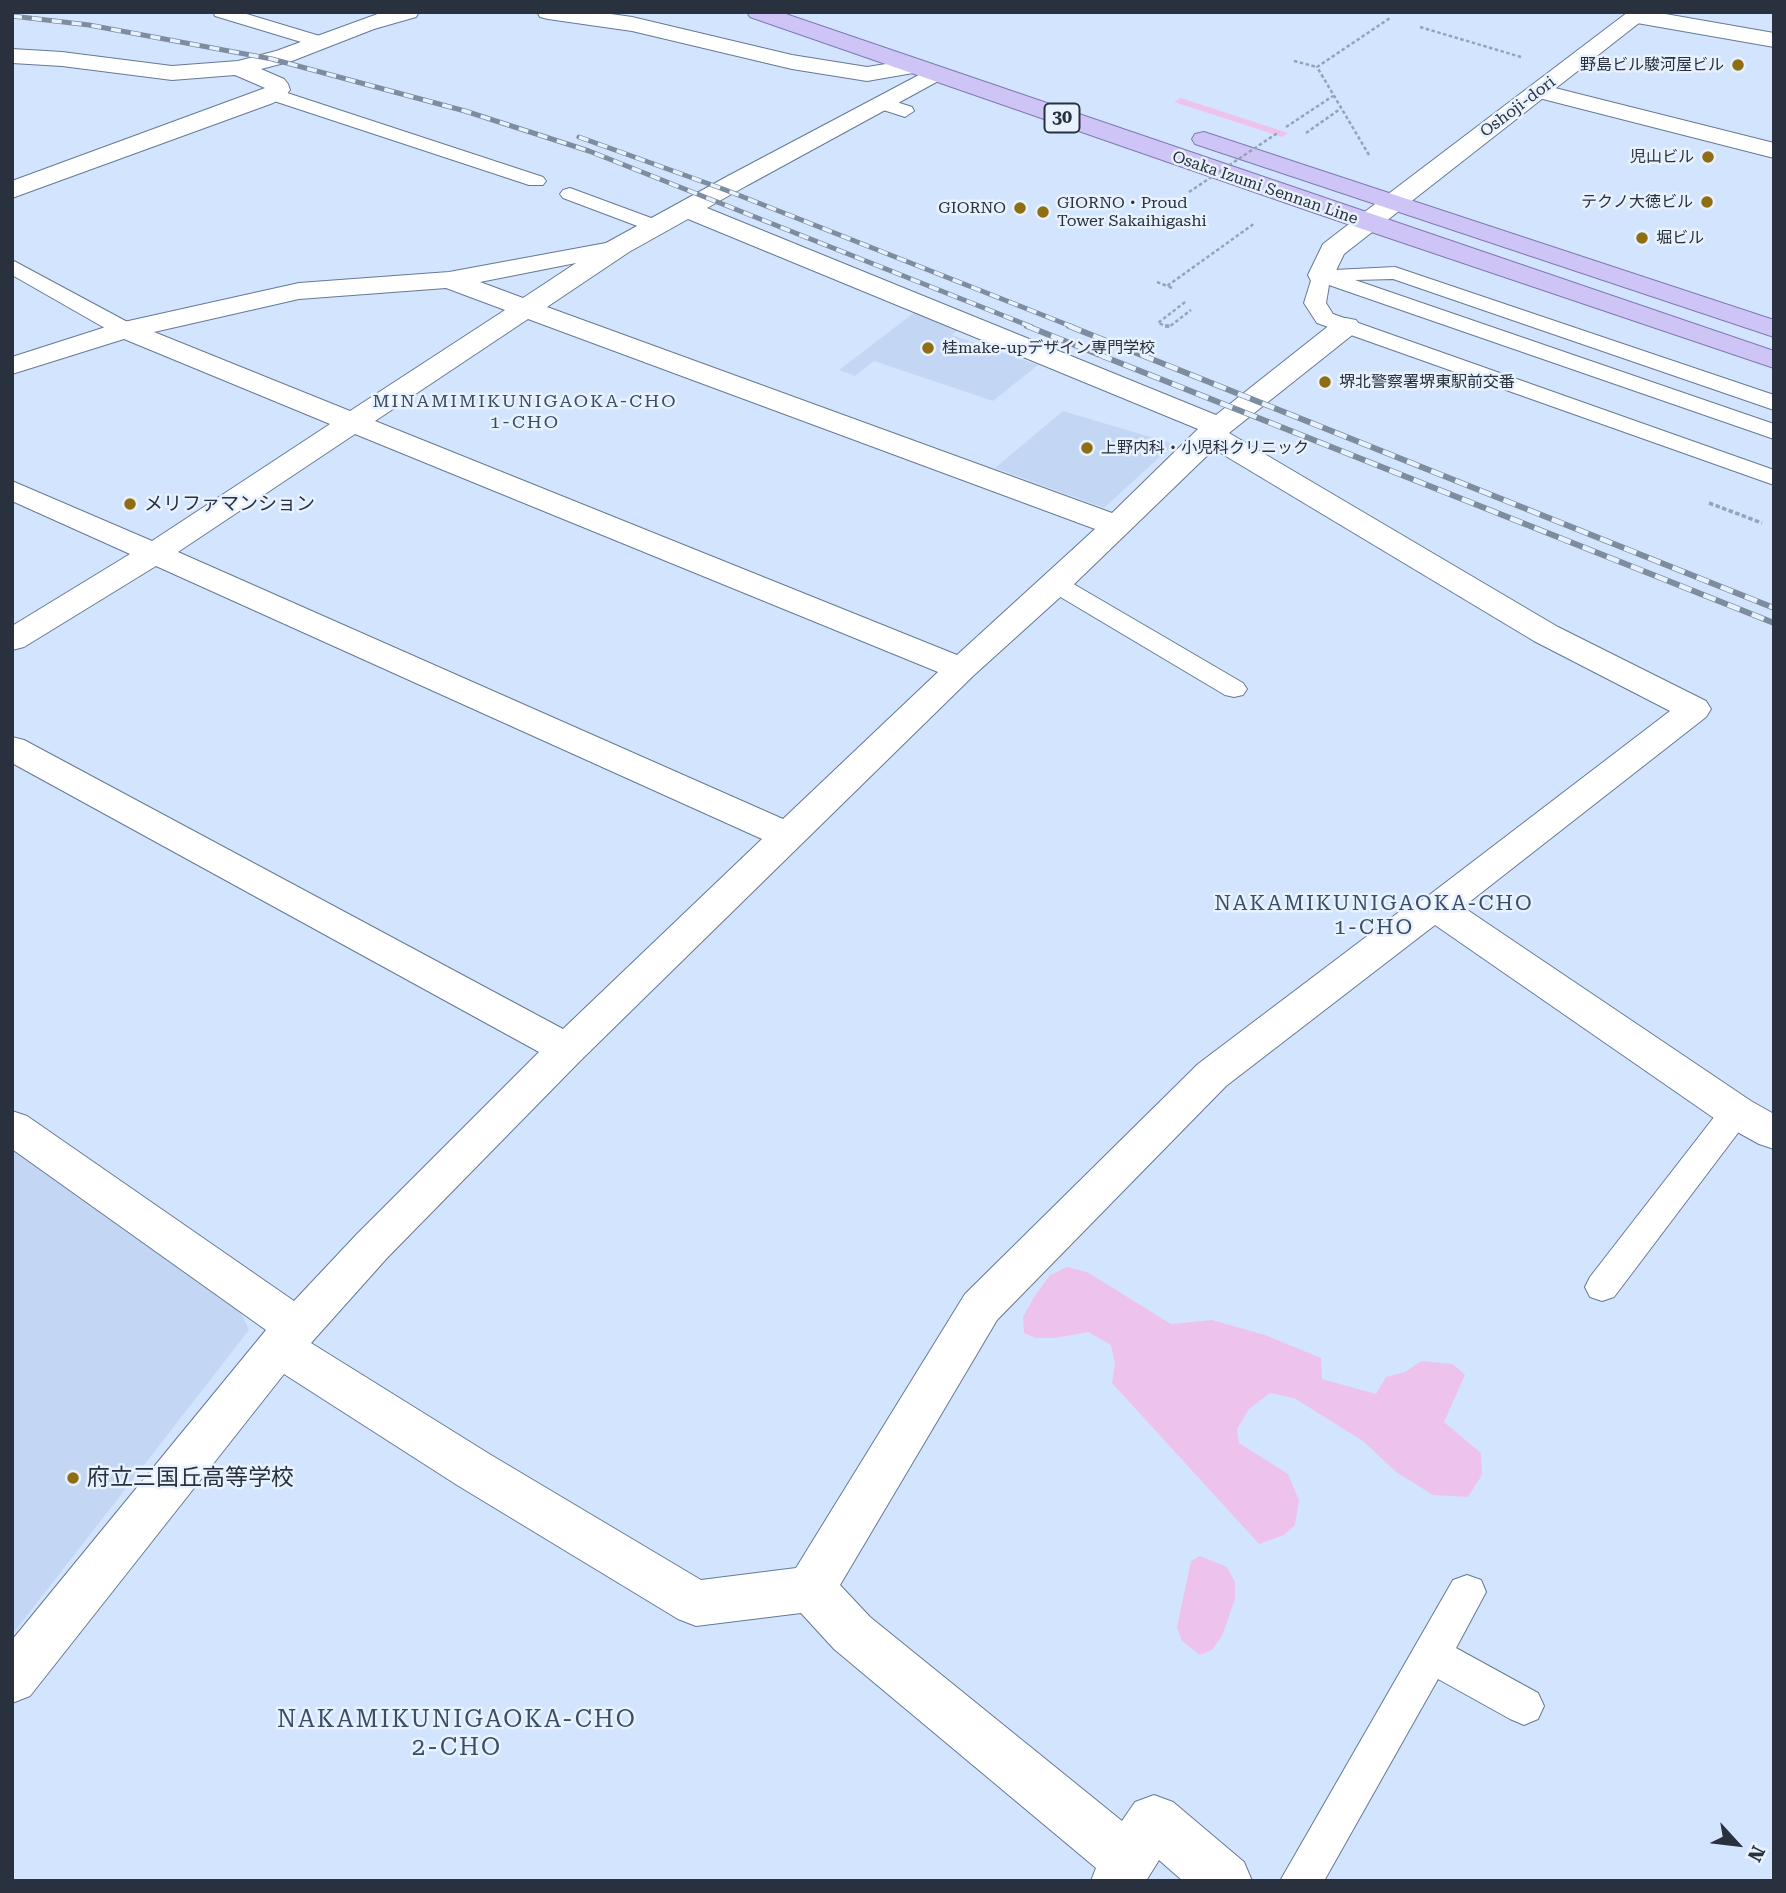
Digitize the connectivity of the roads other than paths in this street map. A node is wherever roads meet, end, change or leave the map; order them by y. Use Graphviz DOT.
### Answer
graph roads {
  1 [pos="221,12"];
  2 [pos="408,12"];
  3 [pos="548,12"];
  4 [pos="823,12"];
  5 [pos="762,13"];
  6 [pos="1640,14"];
  7 [pos="1774,40"];
  8 [pos="317,41"];
  9 [pos="12,56"];
  10 [pos="238,68"];
  11 [pos="923,71"];
  12 [pos="1013,76"];
  13 [pos="1539,91"];
  14 [pos="272,94"];
  15 [pos="881,103"];
  16 [pos="905,111"];
  17 [pos="1184,132"];
  18 [pos="1774,152"];
  19 [pos="536,181"];
  20 [pos="12,190"];
  21 [pos="570,194"];
  22 [pos="1394,201"];
  23 [pos="686,209"];
  24 [pos="1367,223"];
  25 [pos="655,226"];
  26 [pos="620,246"];
  27 [pos="12,266"];
  28 [pos="1321,275"];
  29 [pos="449,280"];
  30 [pos="527,309"];
  31 [pos="1770,323"];
  32 [pos="1346,326"];
  33 [pos="125,330"];
  34 [pos="1774,360"];
  35 [pos="12,366"];
  36 [pos="1774,402"];
  37 [pos="355,421"];
  38 [pos="1214,431"];
  39 [pos="1774,432"];
  40 [pos="1774,478"];
  41 [pos="12,490"];
  42 [pos="1117,526"];
  43 [pos="153,554"];
  44 [pos="1056,584"];
  45 [pos="12,640"];
  46 [pos="961,669"];
  47 [pos="1234,689"];
  48 [pos="12,748"];
  49 [pos="788,836"];
  50 [pos="1437,908"];
  51 [pos="567,1049"];
  52 [pos="1736,1112"];
  53 [pos="12,1127"];
  54 [pos="1774,1133"];
  55 [pos="1602,1287"];
  56 [pos="288,1337"];
  57 [pos="811,1590"];
  58 [pos="1467,1592"];
  59 [pos="1432,1655"];
  60 [pos="12,1679"];
  61 [pos="1524,1706"];
  62 [pos="1123,1870"];
  63 [pos="1225,1881"];
  64 [pos="1301,1881"];
  1 -- 8 [label="lane"];
  2 -- 8 [label="street"];
  3 -- 11 [label="street"];
  4 -- 12 [label="main road"];
  5 -- 11 [label="main road, Osaka Izumi Sennan Line / 30"];
  6 -- 7 [label="street"];
  6 -- 13 [label="street, Oshoji-dori"];
  8 -- 10 [label="street"];
  9 -- 10 [label="street"];
  10 -- 14 [label="street"];
  11 -- 15 [label="street"];
  11 -- 24 [label="main road, Osaka Izumi Sennan Line / 30"];
  13 -- 18 [label="street"];
  13 -- 22 [label="street, Oshoji-dori"];
  14 -- 19 [label="lane"];
  14 -- 20 [label="street"];
  15 -- 16 [label="lane"];
  15 -- 23 [label="street"];
  17 -- 22 [label="main road, Osaka Izumi Sennan Line"];
  21 -- 25 [label="lane"];
  22 -- 24 [label="street, Oshoji-dori"];
  22 -- 31 [label="main road, Osaka Izumi Sennan Line"];
  23 -- 25 [label="street"];
  23 -- 38 [label="street"];
  24 -- 28 [label="street, Oshoji-dori"];
  24 -- 34 [label="main road, Osaka Izumi Sennan Line / 30"];
  25 -- 26 [label="street"];
  26 -- 29 [label="street"];
  26 -- 30 [label="street"];
  27 -- 33 [label="lane"];
  28 -- 32 [label="lane"];
  28 -- 36 [label="lane"];
  28 -- 39 [label="lane"];
  29 -- 30 [label="street"];
  29 -- 33 [label="street"];
  30 -- 37 [label="street"];
  30 -- 42 [label="street"];
  32 -- 38 [label="street"];
  32 -- 40 [label="lane"];
  33 -- 35 [label="street"];
  33 -- 37 [label="street"];
  37 -- 43 [label="street"];
  37 -- 46 [label="street"];
  38 -- 42 [label="street"];
  38 -- 50 [label="street"];
  41 -- 43 [label="street"];
  42 -- 44 [label="street"];
  43 -- 45 [label="street"];
  43 -- 49 [label="street"];
  44 -- 46 [label="street"];
  44 -- 47 [label="lane"];
  46 -- 49 [label="street"];
  48 -- 51 [label="street"];
  49 -- 51 [label="street"];
  50 -- 52 [label="street"];
  50 -- 57 [label="street"];
  51 -- 56 [label="street"];
  52 -- 54 [label="street"];
  52 -- 55 [label="lane"];
  53 -- 56 [label="street"];
  56 -- 57 [label="street"];
  56 -- 60 [label="street"];
  57 -- 62 [label="street"];
  58 -- 59 [label="lane"];
  59 -- 61 [label="lane"];
  59 -- 64 [label="lane"];
  62 -- 63 [label="street"];
}
